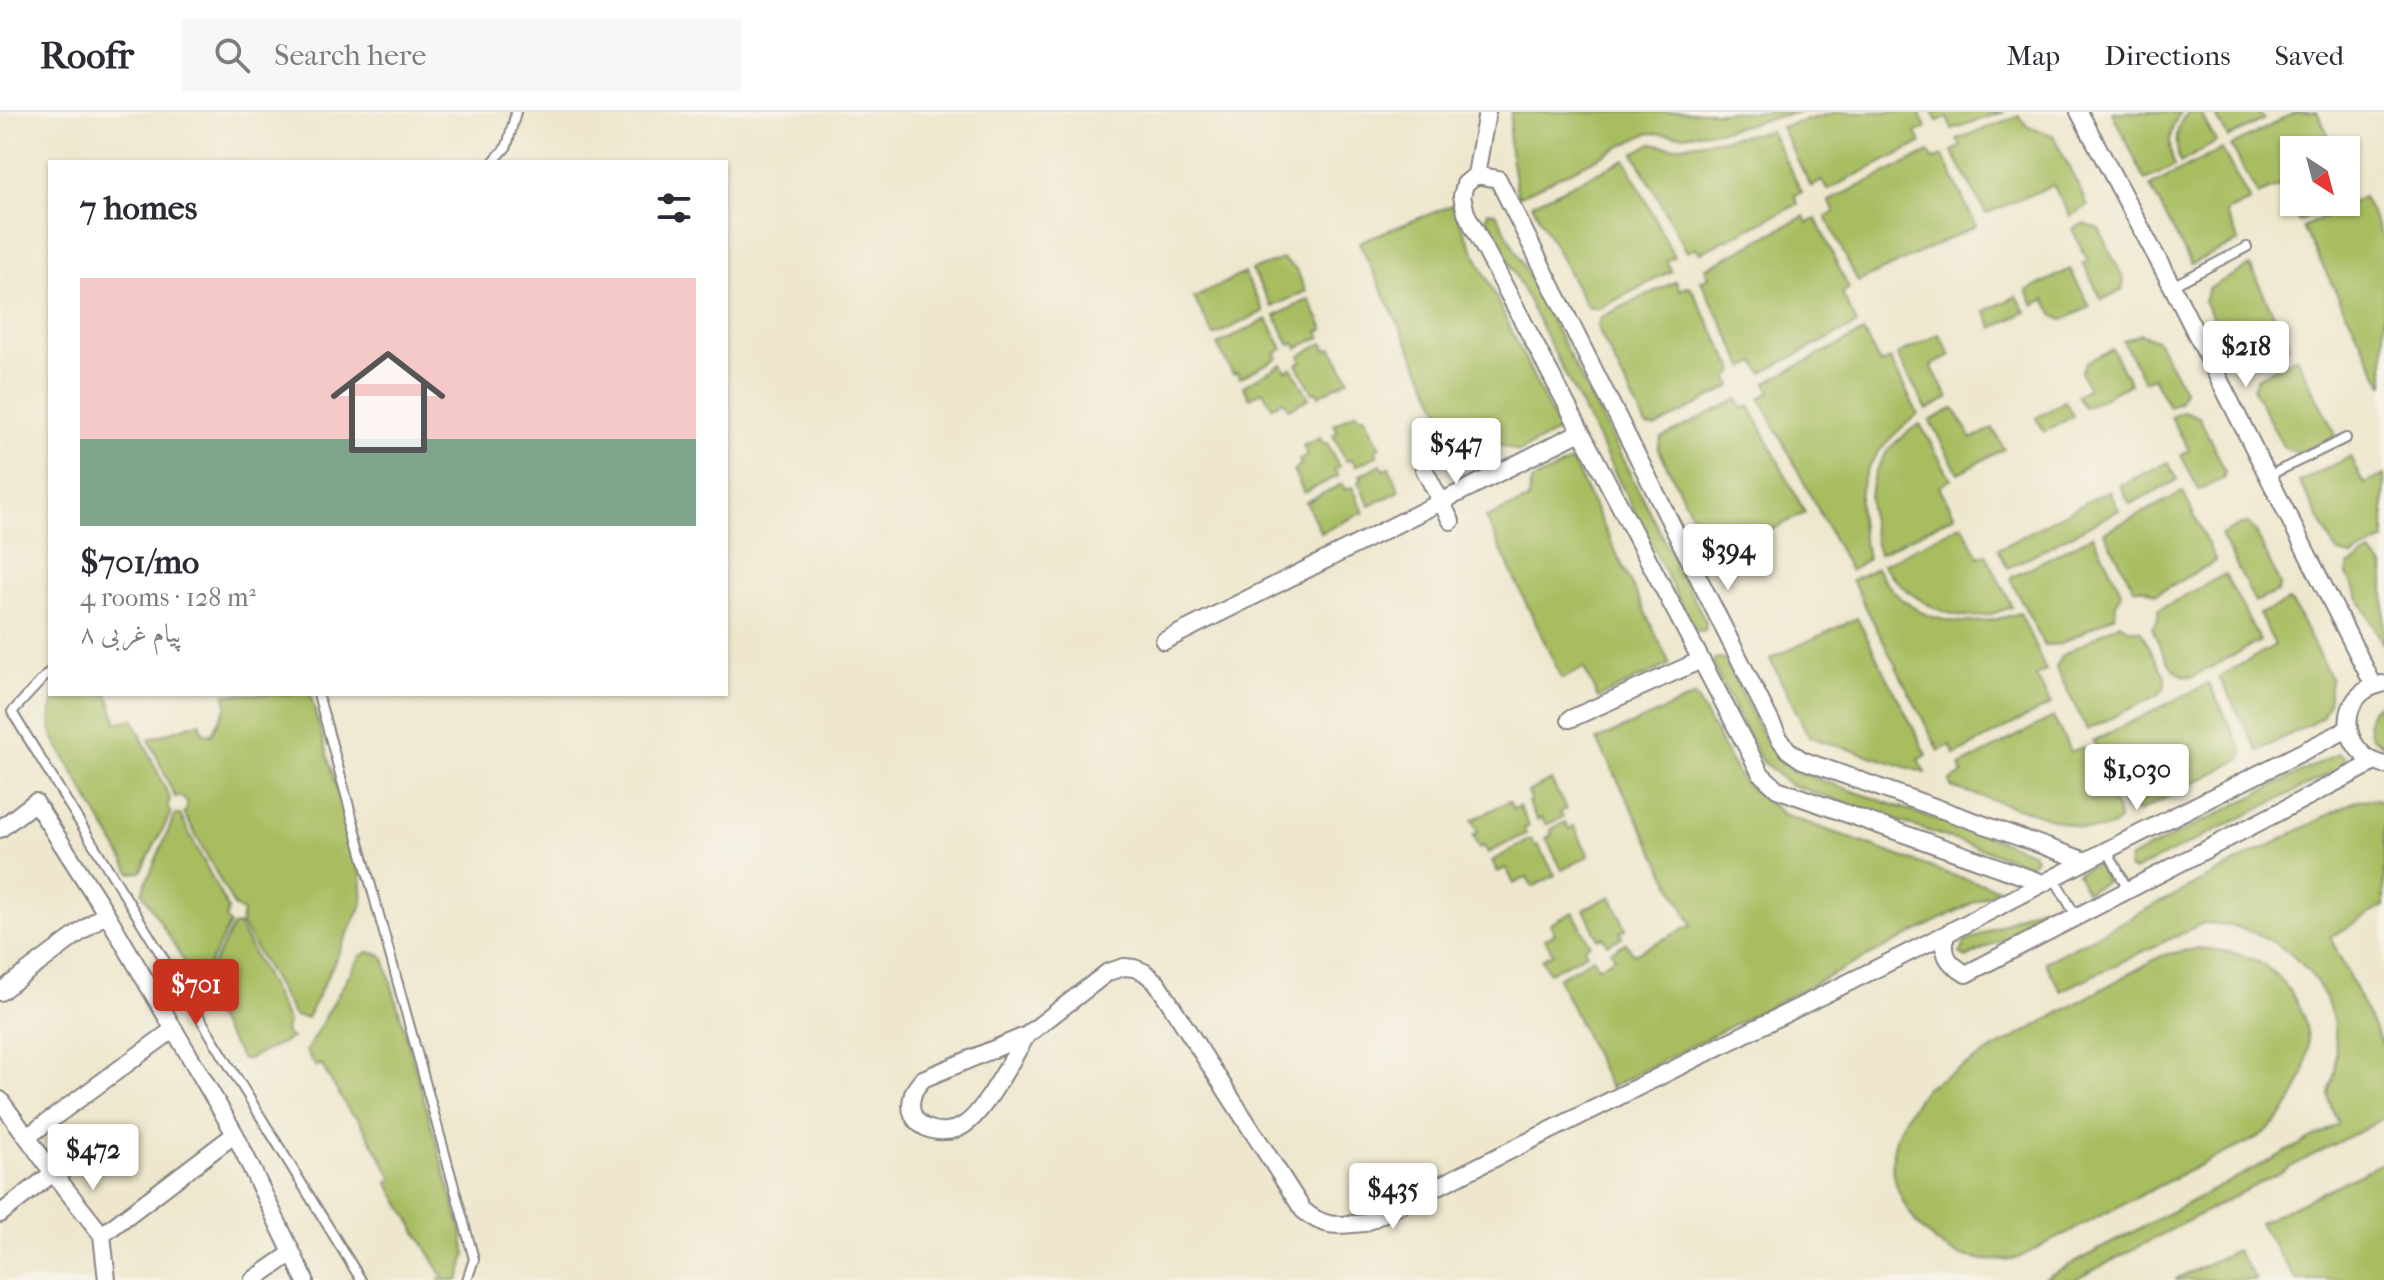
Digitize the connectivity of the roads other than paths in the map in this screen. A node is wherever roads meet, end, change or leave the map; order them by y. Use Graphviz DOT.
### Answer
graph roads {
  1 [pos="516,112"];
  2 [pos="1487,112"];
  3 [pos="2079,112"];
  4 [pos="495,160"];
  5 [pos="1476,175"];
  6 [pos="2247,247"];
  7 [pos="2172,286"];
  8 [pos="1580,432"];
  9 [pos="2346,438"];
  10 [pos="1424,469"];
  11 [pos="2267,476"];
  12 [pos="1442,501"];
  13 [pos="1451,521"];
  14 [pos="1164,641"];
  15 [pos="1699,661"];
  16 [pos="48,673"];
  17 [pos="2379,685"];
  18 [pos="319,696"];
  19 [pos="0,706"];
  20 [pos="12,712"];
  21 [pos="1570,719"];
  22 [pos="2348,729"];
  23 [pos="2378,764"];
  24 [pos="0,829"];
  25 [pos="2107,850"];
  26 [pos="2086,861"];
  27 [pos="2049,881"];
  28 [pos="2128,890"];
  29 [pos="106,913"];
  30 [pos="2077,917"];
  31 [pos="1946,934"];
  32 [pos="0,992"];
  33 [pos="174,1029"];
  34 [pos="1027,1035"];
  35 [pos="0,1100"];
  36 [pos="235,1134"];
  37 [pos="27,1137"];
  38 [pos="53,1173"];
  39 [pos="0,1214"];
  40 [pos="102,1235"];
  41 [pos="292,1253"];
  42 [pos="107,1280"];
  43 [pos="253,1280"];
  44 [pos="305,1280"];
  45 [pos="361,1280"];
  46 [pos="467,1280"];
  1 -- 4 [label="lane"];
  2 -- 5 [label="street"];
  3 -- 7 [label="street"];
  5 -- 8 [label="street"];
  5 -- 26 [label="street"];
  6 -- 7 [label="lane"];
  7 -- 11 [label="street"];
  8 -- 12 [label="street"];
  8 -- 15 [label="street"];
  9 -- 11 [label="lane"];
  10 -- 12 [label="street"];
  11 -- 17 [label="street"];
  12 -- 13 [label="street"];
  12 -- 14 [label="street"];
  15 -- 21 [label="street"];
  15 -- 27 [label="street"];
  16 -- 20 [label="lane"];
  17 -- 22 [label="street"];
  18 -- 46 [label="lane"];
  19 -- 20 [label="lane"];
  20 -- 45 [label="lane"];
  22 -- 23 [label="street"];
  22 -- 25 [label="street"];
  23 -- 28 [label="street"];
  24 -- 29 [label="street"];
  25 -- 26 [label="street"];
  25 -- 28 [label="lane"];
  26 -- 27 [label="street"];
  27 -- 30 [label="lane"];
  27 -- 31 [label="street"];
  28 -- 30 [label="street"];
  29 -- 32 [label="street"];
  29 -- 33 [label="street"];
  30 -- 31 [label="street"];
  31 -- 34 [label="street"];
  33 -- 36 [label="street"];
  33 -- 37 [label="street"];
  34 -- 34 [label="street"];
  35 -- 37 [label="street"];
  36 -- 40 [label="street"];
  36 -- 41 [label="street"];
  37 -- 38 [label="street"];
  38 -- 39 [label="street"];
  38 -- 40 [label="street"];
  40 -- 42 [label="street"];
  41 -- 43 [label="street"];
  41 -- 44 [label="street"];
}
